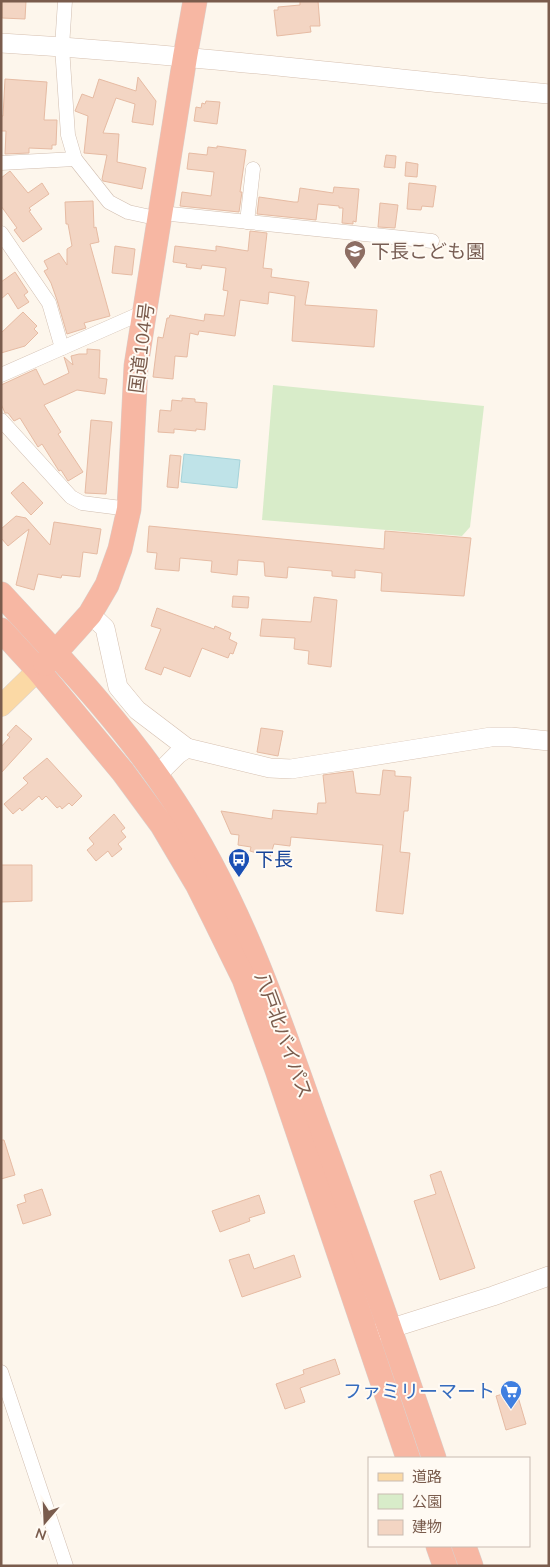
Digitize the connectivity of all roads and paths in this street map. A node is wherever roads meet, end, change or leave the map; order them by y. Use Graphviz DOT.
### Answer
graph roads {
  1 [pos="66,1"];
  2 [pos="196,1"];
  3 [pos="1,43"];
  4 [pos="62,47"];
  5 [pos="185,58"];
  6 [pos="549,94"];
  7 [pos="75,160"];
  8 [pos="1,163"];
  9 [pos="253,169"];
  10 [pos="161,216"];
  11 [pos="247,222"];
  12 [pos="1,233"];
  13 [pos="432,241"];
  14 [pos="146,311"];
  15 [pos="62,348"];
  16 [pos="1,375"];
  17 [pos="1,420"];
  18 [pos="129,509"];
  19 [pos="1,594"];
  20 [pos="90,614"];
  21 [pos="1,630"];
  22 [pos="55,653"];
  23 [pos="38,670"];
  24 [pos="1,706"];
  25 [pos="549,741"];
  26 [pos="187,748"];
  27 [pos="156,776"];
  28 [pos="549,1276"];
  29 [pos="391,1329"];
  30 [pos="368,1336"];
  31 [pos="1,1372"];
  32 [pos="408,1457"];
  33 [pos="434,1457"];
  34 [pos="464,1547"];
  35 [pos="66,1566"];
  36 [pos="471,1566"];
  1 -- 4 [label="street"];
  2 -- 5 [label="highway, 国道104号"];
  3 -- 4 [label="street"];
  4 -- 5 [label="street"];
  4 -- 7 [label="street"];
  5 -- 6 [label="street"];
  5 -- 10 [label="highway, 国道104号"];
  7 -- 8 [label="street"];
  7 -- 10 [label="street"];
  9 -- 11 [label="street"];
  10 -- 11 [label="street"];
  10 -- 14 [label="highway, 国道104号"];
  11 -- 13 [label="street"];
  12 -- 15 [label="street"];
  14 -- 15 [label="street"];
  14 -- 18 [label="highway, 国道104号"];
  15 -- 16 [label="street"];
  17 -- 18 [label="street"];
  18 -- 20 [label="highway, 国道104号"];
  19 -- 22 [label="highway, 八戸北バイパス"];
  20 -- 22 [label="highway, 国道104号"];
  20 -- 26 [label="street"];
  21 -- 23 [label="highway, 八戸北バイパス"];
  22 -- 23 [label="highway, 国道104号"];
  22 -- 27 [label="highway, 八戸北バイパス"];
  23 -- 24 [label="main road"];
  23 -- 30 [label="highway, 八戸北バイパス"];
  25 -- 26 [label="street"];
  26 -- 27 [label="street"];
  27 -- 29 [label="highway, 八戸北バイパス"];
  28 -- 29 [label="street"];
  29 -- 30 [label="street"];
  29 -- 33 [label="highway, 八戸北バイパス"];
  30 -- 32 [label="highway, 八戸北バイパス"];
  31 -- 35 [label="street"];
  34 -- 36 [label="highway"];
}
